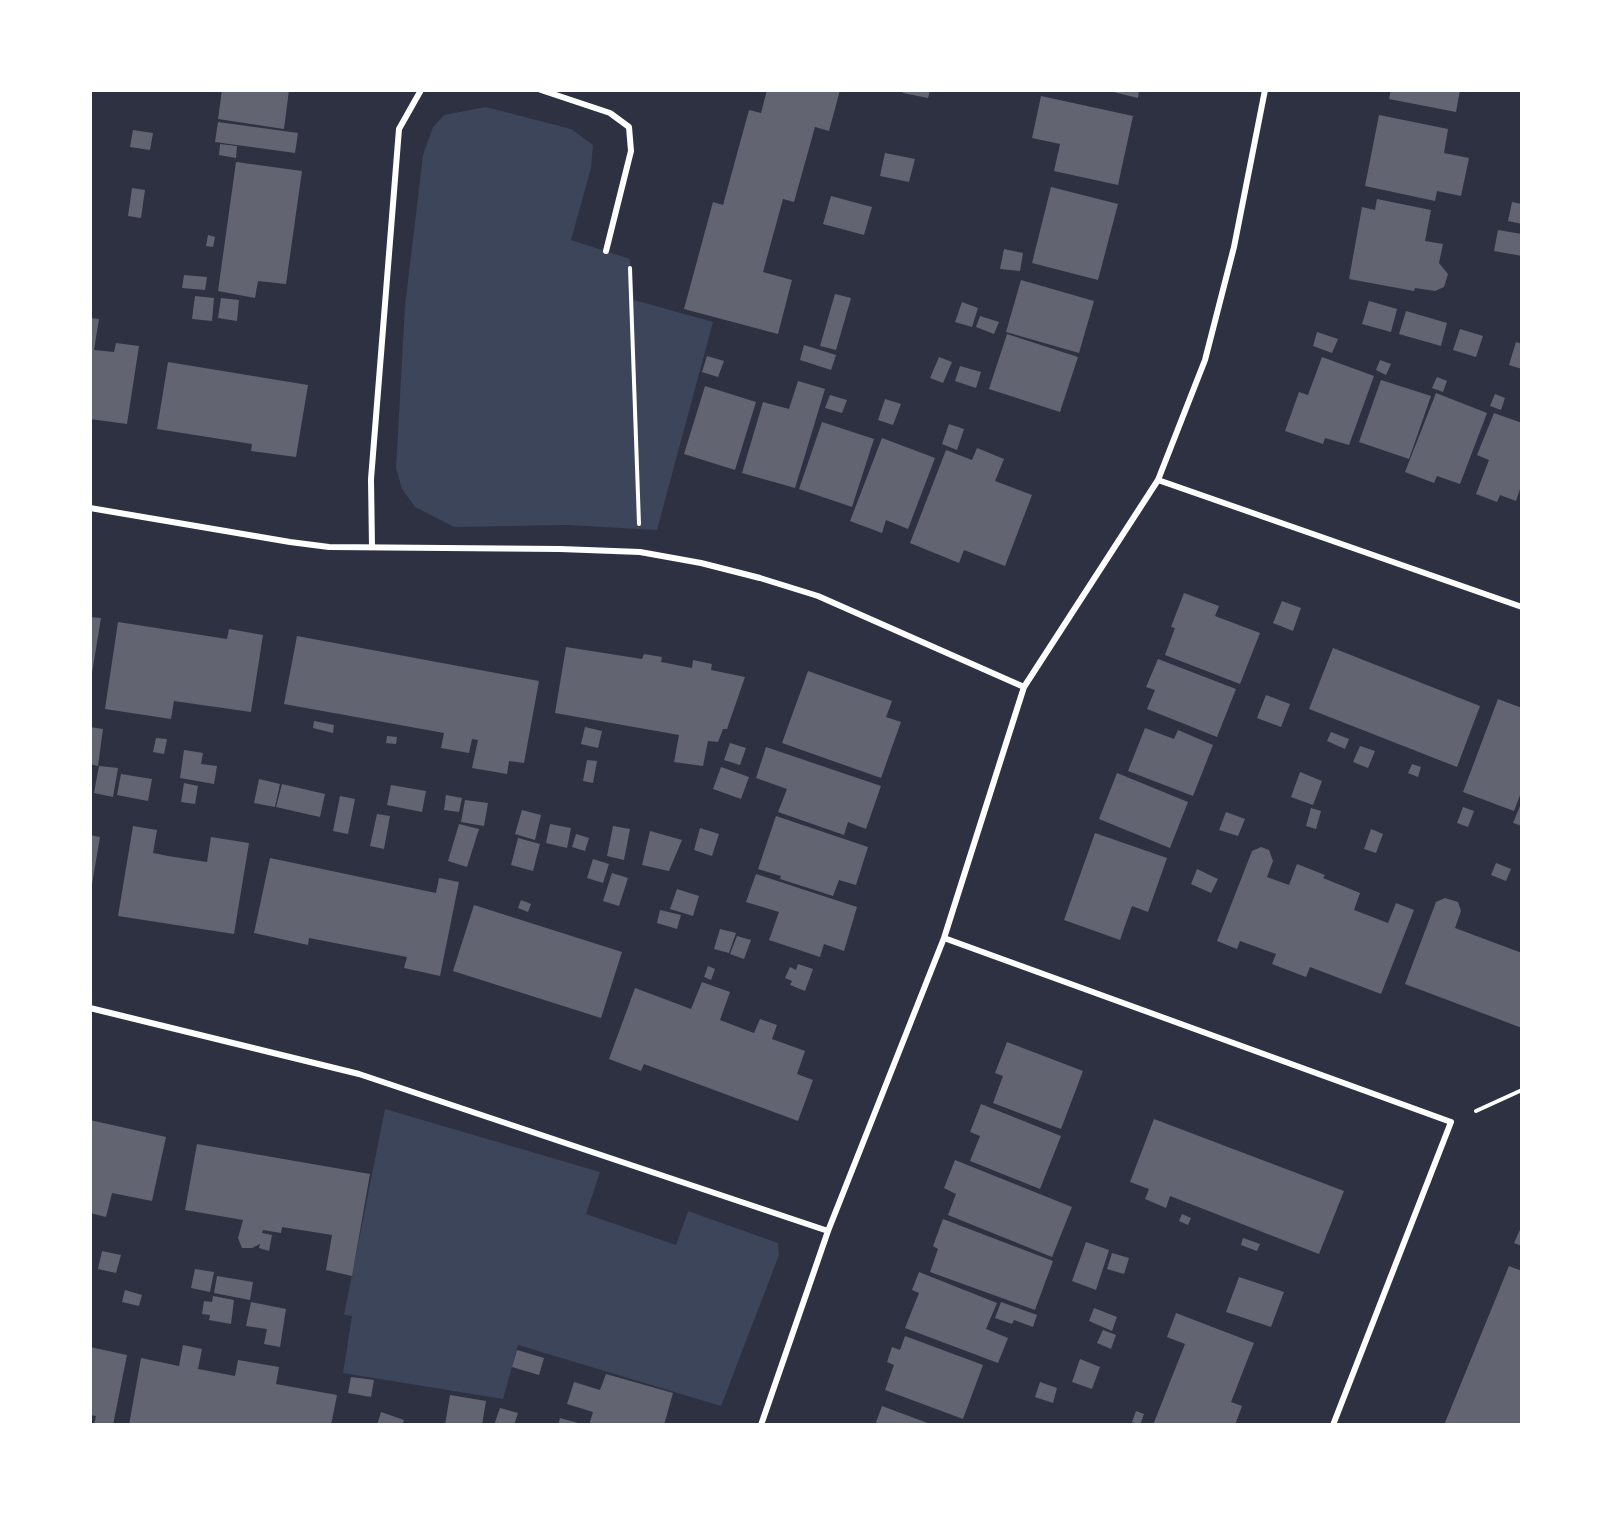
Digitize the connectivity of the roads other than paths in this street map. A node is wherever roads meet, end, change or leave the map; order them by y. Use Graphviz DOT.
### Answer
graph roads {
  1 [pos="421,90"];
  2 [pos="541,90"];
  3 [pos="1265,90"];
  4 [pos="606,251"];
  5 [pos="1158,480"];
  6 [pos="90,508"];
  7 [pos="372,547"];
  8 [pos="1522,607"];
  9 [pos="1024,687"];
  10 [pos="944,938"];
  11 [pos="90,1008"];
  12 [pos="828,1231"];
  13 [pos="762,1425"];
  14 [pos="1333,1425"];
  1 -- 7 [label="street"];
  2 -- 4 [label="street"];
  3 -- 5 [label="street"];
  5 -- 8 [label="street"];
  5 -- 9 [label="street"];
  6 -- 7 [label="street"];
  7 -- 9 [label="street"];
  9 -- 10 [label="street"];
  10 -- 12 [label="street"];
  10 -- 14 [label="street"];
  11 -- 12 [label="street"];
  12 -- 13 [label="street"];
}
